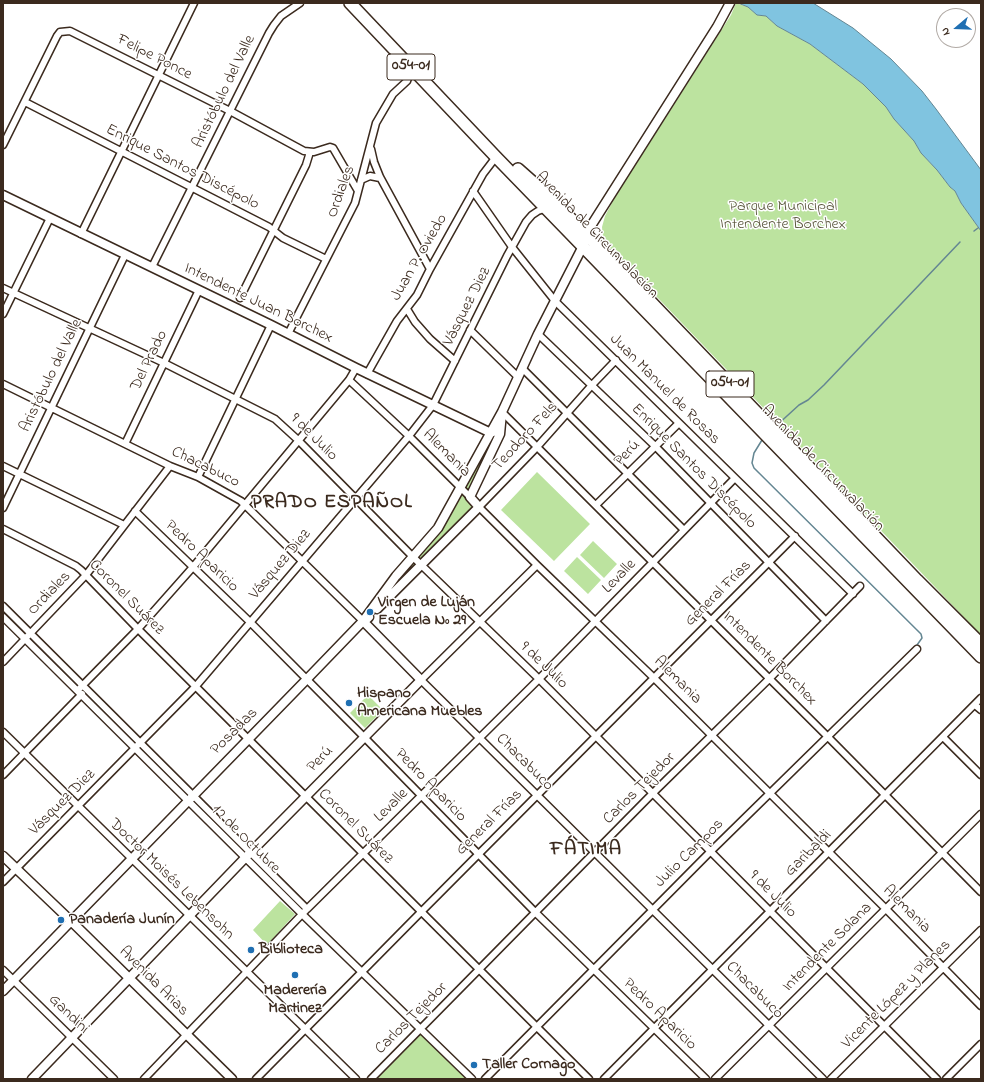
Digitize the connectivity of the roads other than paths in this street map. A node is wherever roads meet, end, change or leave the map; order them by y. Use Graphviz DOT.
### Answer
graph roads {
  1 [pos="194,3"];
  2 [pos="300,3"];
  3 [pos="350,3"];
  4 [pos="729,6"];
  5 [pos="410,65"];
  6 [pos="159,75"];
  7 [pos="422,78"];
  8 [pos="407,81"];
  9 [pos="25,102"];
  10 [pos="230,111"];
  11 [pos="473,131"];
  12 [pos="371,144"];
  13 [pos="3,145"];
  14 [pos="122,151"];
  15 [pos="310,152"];
  16 [pos="496,157"];
  17 [pos="380,178"];
  18 [pos="361,180"];
  19 [pos="192,187"];
  20 [pos="358,191"];
  21 [pos="473,191"];
  22 [pos="3,195"];
  23 [pos="547,208"];
  24 [pos="50,218"];
  25 [pos="273,230"];
  26 [pos="81,234"];
  27 [pos="587,235"];
  28 [pos="583,246"];
  29 [pos="512,247"];
  30 [pos="125,255"];
  31 [pos="326,259"];
  32 [pos="152,267"];
  33 [pos="430,269"];
  34 [pos="3,288"];
  35 [pos="199,290"];
  36 [pos="13,293"];
  37 [pos="240,298"];
  38 [pos="555,301"];
  39 [pos="407,309"];
  40 [pos="3,314"];
  41 [pos="271,325"];
  42 [pos="90,329"];
  43 [pos="470,330"];
  44 [pos="288,334"];
  45 [pos="538,334"];
  46 [pos="616,360"];
  47 [pos="455,361"];
  48 [pos="164,363"];
  49 [pos="356,368"];
  50 [pos="522,368"];
  51 [pos="367,374"];
  52 [pos="518,377"];
  53 [pos="349,380"];
  54 [pos="3,384"];
  55 [pos="592,385"];
  56 [pos="235,398"];
  57 [pos="433,405"];
  58 [pos="51,407"];
  59 [pos="502,412"];
  60 [pos="568,413"];
  61 [pos="679,423"];
  62 [pos="516,427"];
  63 [pos="501,429"];
  64 [pos="490,432"];
  65 [pos="409,436"];
  66 [pos="298,440"];
  67 [pos="125,444"];
  68 [pos="655,446"];
  69 [pos="537,447"];
  70 [pos="3,466"];
  71 [pos="170,466"];
  72 [pos="628,473"];
  73 [pos="19,474"];
  74 [pos="198,477"];
  75 [pos="735,478"];
  76 [pos="460,487"];
  77 [pos="470,497"];
  78 [pos="354,499"];
  79 [pos="710,504"];
  80 [pos="246,505"];
  81 [pos="596,505"];
  82 [pos="479,507"];
  83 [pos="3,508"];
  84 [pos="135,511"];
  85 [pos="124,525"];
  86 [pos="3,529"];
  87 [pos="684,530"];
  88 [pos="795,536"];
  89 [pos="413,557"];
  90 [pos="302,562"];
  91 [pos="652,562"];
  92 [pos="770,562"];
  93 [pos="421,565"];
  94 [pos="537,565"];
  95 [pos="193,567"];
  96 [pos="86,575"];
  97 [pos="860,586"];
  98 [pos="853,594"];
  99 [pos="3,606"];
  100 [pos="3,617"];
  101 [pos="711,620"];
  102 [pos="363,621"];
  103 [pos="826,621"];
  104 [pos="250,622"];
  105 [pos="479,622"];
  106 [pos="595,622"];
  107 [pos="138,629"];
  108 [pos="31,633"];
  109 [pos="25,639"];
  110 [pos="981,644"];
  111 [pos="916,649"];
  112 [pos="981,657"];
  113 [pos="3,662"];
  114 [pos="654,678"];
  115 [pos="770,678"];
  116 [pos="538,679"];
  117 [pos="307,680"];
  118 [pos="421,680"];
  119 [pos="83,685"];
  120 [pos="196,686"];
  121 [pos="80,692"];
  122 [pos="981,698"];
  123 [pos="975,704"];
  124 [pos="981,710"];
  125 [pos="3,732"];
  126 [pos="595,736"];
  127 [pos="712,736"];
  128 [pos="827,736"];
  129 [pos="364,737"];
  130 [pos="943,737"];
  131 [pos="249,738"];
  132 [pos="479,738"];
  133 [pos="140,742"];
  134 [pos="135,748"];
  135 [pos="24,754"];
  136 [pos="3,775"];
  137 [pos="981,775"];
  138 [pos="653,793"];
  139 [pos="769,794"];
  140 [pos="421,795"];
  141 [pos="537,795"];
  142 [pos="885,795"];
  143 [pos="306,796"];
  144 [pos="190,798"];
  145 [pos="78,806"];
  146 [pos="981,814"];
  147 [pos="710,852"];
  148 [pos="942,852"];
  149 [pos="363,853"];
  150 [pos="594,853"];
  151 [pos="828,853"];
  152 [pos="478,854"];
  153 [pos="247,855"];
  154 [pos="3,856"];
  155 [pos="132,859"];
  156 [pos="16,869"];
  157 [pos="3,882"];
  158 [pos="981,892"];
  159 [pos="307,909"];
  160 [pos="886,909"];
  161 [pos="652,910"];
  162 [pos="421,912"];
  163 [pos="535,912"];
  164 [pos="770,912"];
  165 [pos="302,914"];
  166 [pos="190,916"];
  167 [pos="71,921"];
  168 [pos="981,930"];
  169 [pos="826,968"];
  170 [pos="943,968"];
  171 [pos="712,969"];
  172 [pos="3,970"];
  173 [pos="480,970"];
  174 [pos="594,970"];
  175 [pos="247,972"];
  176 [pos="362,972"];
  177 [pos="129,979"];
  178 [pos="13,980"];
  179 [pos="3,991"];
  180 [pos="981,1006"];
  181 [pos="769,1025"];
  182 [pos="884,1026"];
  183 [pos="537,1027"];
  184 [pos="654,1028"];
  185 [pos="305,1029"];
  186 [pos="421,1029"];
  187 [pos="187,1035"];
  188 [pos="72,1038"];
  189 [pos="981,1044"];
  190 [pos="32,1079"];
  191 [pos="114,1079"];
  192 [pos="144,1079"];
  193 [pos="232,1079"];
  194 [pos="256,1079"];
  195 [pos="356,1079"];
  196 [pos="371,1079"];
  197 [pos="472,1079"];
  198 [pos="485,1079"];
  199 [pos="589,1079"];
  200 [pos="604,1079"];
  201 [pos="706,1079"];
  202 [pos="715,1079"];
  203 [pos="823,1079"];
  204 [pos="831,1079"];
  205 [pos="937,1079"];
  206 [pos="946,1079"];
  1 -- 6 [label="street"];
  2 -- 10 [label="street, Aristóbulo del Valle"];
  3 -- 5 [label="highway, Avenida de Circunvalación / 054-01"];
  4 -- 27 [label="main road"];
  5 -- 7 [label="highway, Avenida de Circunvalación / 054-01"];
  5 -- 8 [label="street"];
  6 -- 9 [label="street, Felipe Ponce"];
  6 -- 10 [label="street, Felipe Ponce"];
  6 -- 14 [label="street"];
  7 -- 8 [label="street"];
  7 -- 11 [label="highway, Avenida de Circunvalación / 054-01"];
  8 -- 12 [label="street, Ordiales"];
  9 -- 13 [label="street"];
  9 -- 14 [label="street, Enrique Santos Discépolo"];
  10 -- 15 [label="street, Felipe Ponce"];
  10 -- 19 [label="street, Aristóbulo del Valle"];
  11 -- 16 [label="highway, Avenida de Circunvalación / 054-01"];
  11 -- 27 [label="highway, Avenida de Circunvalación / 054-01"];
  12 -- 17 [label="street"];
  12 -- 18 [label="street, Ordiales"];
  14 -- 19 [label="street, Enrique Santos Discépolo"];
  14 -- 26 [label="street"];
  15 -- 20 [label="street"];
  15 -- 25 [label="street"];
  16 -- 21 [label="street, Juan P. Oviedo"];
  16 -- 23 [label="highway, Avenida de Circunvalación / 054-01"];
  17 -- 18 [label="street"];
  17 -- 33 [label="street"];
  18 -- 20 [label="street, Ordiales"];
  19 -- 25 [label="street, Enrique Santos Discépolo"];
  19 -- 32 [label="street, Aristóbulo del Valle"];
  20 -- 31 [label="street, Ordiales"];
  21 -- 29 [label="street, Juan Manuel de Rosas"];
  21 -- 33 [label="street, Juan P. Oviedo"];
  22 -- 24 [label="main road, Intendente Juan Borchex"];
  23 -- 28 [label="highway, Avenida de Circunvalación / 054-01"];
  23 -- 29 [label="street, Vásquez Diez"];
  24 -- 26 [label="main road, Intendente Juan Borchex"];
  24 -- 36 [label="street"];
  25 -- 31 [label="street, Enrique Santos Discépolo"];
  25 -- 37 [label="street"];
  26 -- 30 [label="main road, Intendente Juan Borchex"];
  27 -- 28 [label="main road"];
  27 -- 110 [label="highway, Avenida de Circunvalación / 054-01"];
  28 -- 38 [label="main road"];
  28 -- 112 [label="highway, Avenida de Circunvalación / 054-01"];
  29 -- 38 [label="street, Juan Manuel de Rosas"];
  29 -- 43 [label="street, Vásquez Diez"];
  30 -- 32 [label="main road, Intendente Juan Borchex"];
  30 -- 42 [label="street, Aristóbulo del Valle"];
  31 -- 44 [label="street, Ordiales"];
  32 -- 35 [label="main road, Intendente Juan Borchex"];
  33 -- 39 [label="street, Juan P. Oviedo"];
  34 -- 36 [label="street, 9 de Julio"];
  35 -- 41 [label="main road, Intendente Juan Borchex"];
  35 -- 48 [label="street, Del Prado"];
  36 -- 40 [label="street"];
  36 -- 42 [label="street, 9 de Julio"];
  38 -- 45 [label="main road"];
  38 -- 46 [label="street, Juan Manuel de Rosas"];
  39 -- 47 [label="street"];
  39 -- 51 [label="street, Juan P. Oviedo"];
  41 -- 44 [label="main road, Intendente Juan Borchex"];
  41 -- 56 [label="street"];
  42 -- 48 [label="street, 9 de Julio"];
  42 -- 58 [label="street, Aristóbulo del Valle"];
  43 -- 47 [label="street, Vásquez Diez"];
  43 -- 52 [label="street"];
  44 -- 49 [label="main road, Intendente Juan Borchex"];
  45 -- 50 [label="main road"];
  45 -- 55 [label="street, Enrique Santos Discépolo"];
  46 -- 55 [label="street, Teodoro Fels"];
  46 -- 61 [label="street, Juan Manuel de Rosas"];
  47 -- 57 [label="street, Vásquez Diez"];
  48 -- 56 [label="street, 9 de Julio"];
  48 -- 67 [label="street, Del Prado"];
  49 -- 51 [label="main road, Intendente Juan Borchex"];
  49 -- 53 [label="street"];
  50 -- 52 [label="main road"];
  50 -- 60 [label="street"];
  51 -- 57 [label="main road, Intendente Juan Borchex"];
  52 -- 59 [label="main road"];
  53 -- 65 [label="street, Alemania"];
  53 -- 66 [label="street"];
  54 -- 58 [label="street, Chacabuco"];
  55 -- 60 [label="street, Teodoro Fels"];
  55 -- 68 [label="street, Enrique Santos Discépolo"];
  56 -- 66 [label="street, 9 de Julio"];
  56 -- 74 [label="street"];
  57 -- 64 [label="main road, Intendente Juan Borchex"];
  57 -- 65 [label="street, Vásquez Diez"];
  58 -- 67 [label="street, Chacabuco"];
  58 -- 73 [label="street, Aristóbulo del Valle"];
  59 -- 62 [label="street, Intendente Borchex"];
  59 -- 63 [label="main road"];
  59 -- 64 [label="main road, Posadas"];
  60 -- 69 [label="street, Teodoro Fels"];
  60 -- 72 [label="street"];
  61 -- 68 [label="street, Perú"];
  61 -- 75 [label="street, Juan Manuel de Rosas"];
  62 -- 63 [label="street"];
  62 -- 69 [label="street, Intendente Borchex"];
  63 -- 64 [label="main road"];
  63 -- 77 [label="main road"];
  64 -- 76 [label="main road, Posadas"];
  65 -- 76 [label="street, Alemania"];
  65 -- 78 [label="street, Vásquez Diez"];
  66 -- 78 [label="street, 9 de Julio"];
  66 -- 80 [label="street"];
  67 -- 71 [label="street, Chacabuco"];
  68 -- 72 [label="street, Perú"];
  68 -- 79 [label="street, Enrique Santos Discépolo"];
  69 -- 81 [label="street, Intendente Borchex"];
  69 -- 82 [label="street, Teodoro Fels"];
  70 -- 73 [label="street"];
  71 -- 74 [label="street, Chacabuco"];
  71 -- 84 [label="street, Ordiales"];
  72 -- 81 [label="street, Perú"];
  72 -- 87 [label="street"];
  73 -- 83 [label="street, Aristóbulo del Valle"];
  73 -- 85 [label="street"];
  74 -- 80 [label="street, Chacabuco"];
  75 -- 79 [label="street, Levalle"];
  75 -- 88 [label="street, Juan Manuel de Rosas"];
  76 -- 77 [label="street, Alemania"];
  76 -- 89 [label="main road, Posadas"];
  77 -- 82 [label="main road, Alemania"];
  78 -- 89 [label="street, 9 de Julio"];
  78 -- 90 [label="street, Vásquez Diez"];
  79 -- 87 [label="street, Levalle"];
  79 -- 92 [label="street, Enrique Santos Discépolo"];
  80 -- 90 [label="street, Chacabuco"];
  80 -- 95 [label="street"];
  81 -- 91 [label="street, Intendente Borchex"];
  82 -- 93 [label="main road, Teodoro Fels"];
  82 -- 94 [label="street, Alemania"];
  84 -- 85 [label="street, Ordiales"];
  84 -- 95 [label="street, Pedro Aparicio"];
  85 -- 96 [label="street, Ordiales"];
  86 -- 96 [label="street, Coronel Suárez"];
  87 -- 91 [label="street, Levalle"];
  88 -- 92 [label="street, General Frías"];
  88 -- 98 [label="street, Juan Manuel de Rosas"];
  89 -- 93 [label="street, 9 de Julio"];
  89 -- 102 [label="main road, Posadas"];
  90 -- 102 [label="street, Chacabuco"];
  90 -- 104 [label="street, Vásquez Diez"];
  91 -- 101 [label="street, Intendente Borchex"];
  91 -- 106 [label="street, Levalle"];
  92 -- 101 [label="street, General Frías"];
  92 -- 103 [label="street, Enrique Santos Discépolo"];
  93 -- 102 [label="main road, Posadas"];
  93 -- 105 [label="street, 9 de Julio"];
  94 -- 105 [label="street, Perú"];
  94 -- 106 [label="street, Alemania"];
  95 -- 104 [label="street, Pedro Aparicio"];
  95 -- 107 [label="street"];
  96 -- 107 [label="street, Coronel Suárez"];
  96 -- 108 [label="street, Ordiales"];
  97 -- 98 [label="street, Carlos Tejedor"];
  98 -- 103 [label="street, Carlos Tejedor"];
  99 -- 108 [label="street, 12 de Octubre"];
  100 -- 109 [label="street, 12 de Octubre"];
  101 -- 114 [label="street, General Frías"];
  101 -- 115 [label="street, Intendente Borchex"];
  102 -- 117 [label="main road, Posadas"];
  102 -- 118 [label="main road, Chacabuco"];
  103 -- 115 [label="street, Carlos Tejedor"];
  104 -- 117 [label="street, Pedro Aparicio"];
  104 -- 120 [label="street, Vásquez Diez"];
  105 -- 116 [label="street, 9 de Julio"];
  105 -- 118 [label="street, Perú"];
  106 -- 114 [label="street, Alemania"];
  106 -- 116 [label="street, Levalle"];
  107 -- 119 [label="street"];
  107 -- 120 [label="street, Coronel Suárez"];
  108 -- 109 [label="street, Ordiales"];
  108 -- 119 [label="street, 12 de Octubre"];
  109 -- 113 [label="street, Ordiales"];
  109 -- 121 [label="street, 12 de Octubre"];
  111 -- 128 [label="street, Julio Campos"];
  114 -- 126 [label="street, General Frías"];
  114 -- 127 [label="street, Alemania"];
  115 -- 127 [label="street, Carlos Tejedor"];
  115 -- 128 [label="street, Intendente Borchex"];
  116 -- 126 [label="street, 9 de Julio"];
  116 -- 132 [label="street, Levalle"];
  117 -- 129 [label="street, Pedro Aparicio"];
  117 -- 131 [label="main road, Posadas"];
  118 -- 129 [label="main road, Perú"];
  118 -- 132 [label="street, Chacabuco"];
  119 -- 121 [label="street"];
  119 -- 133 [label="street, 12 de Octubre"];
  120 -- 131 [label="street, Coronel Suárez"];
  120 -- 133 [label="street, Vásquez Diez"];
  121 -- 134 [label="street, 12 de Octubre"];
  121 -- 135 [label="street"];
  122 -- 123 [label="street, Garibaldi"];
  123 -- 124 [label="street"];
  123 -- 130 [label="street, Garibaldi"];
  125 -- 135 [label="street, Doctor Moisés Lebensohn"];
  126 -- 138 [label="street, 9 de Julio"];
  126 -- 141 [label="street, General Frías"];
  127 -- 138 [label="street, Carlos Tejedor"];
  127 -- 139 [label="street, Alemania"];
  128 -- 139 [label="street, Julio Campos"];
  128 -- 142 [label="street, Intendente Borchex"];
  129 -- 140 [label="street, Pedro Aparicio"];
  129 -- 143 [label="main road, Perú"];
  130 -- 137 [label="street"];
  130 -- 142 [label="street, Garibaldi"];
  131 -- 143 [label="street, Coronel Suárez"];
  131 -- 144 [label="main road, Posadas"];
  132 -- 140 [label="street, Levalle"];
  132 -- 141 [label="street, Chacabuco"];
  133 -- 134 [label="street, Vásquez Diez"];
  133 -- 144 [label="street, 12 de Octubre"];
  134 -- 144 [label="street, 12 de Octubre"];
  134 -- 145 [label="street, Vásquez Diez"];
  135 -- 136 [label="street"];
  135 -- 145 [label="street, Doctor Moisés Lebensohn"];
  138 -- 147 [label="street, 9 de Julio"];
  138 -- 150 [label="street, Carlos Tejedor"];
  139 -- 147 [label="street, Julio Campos"];
  139 -- 151 [label="street, Alemania"];
  140 -- 149 [label="street, Levalle"];
  140 -- 152 [label="street, Pedro Aparicio"];
  141 -- 150 [label="street, Chacabuco"];
  141 -- 152 [label="street, General Frías"];
  142 -- 148 [label="street, Intendente Borchex"];
  142 -- 151 [label="street, Garibaldi"];
  143 -- 149 [label="street, Coronel Suárez"];
  143 -- 153 [label="main road, Perú"];
  144 -- 153 [label="street, 12 de Octubre"];
  144 -- 155 [label="main road, Posadas"];
  145 -- 155 [label="street, Doctor Moisés Lebensohn"];
  145 -- 156 [label="street, Vásquez Diez"];
  146 -- 148 [label="street, Intendente Solana"];
  147 -- 161 [label="street, Julio Campos"];
  147 -- 164 [label="street, 9 de Julio"];
  148 -- 158 [label="street, Intendente Borchex"];
  148 -- 160 [label="street, Intendente Solana"];
  149 -- 159 [label="street, Levalle"];
  149 -- 162 [label="street, Coronel Suárez"];
  150 -- 161 [label="street, Chacabuco"];
  150 -- 163 [label="street, Carlos Tejedor"];
  151 -- 160 [label="street, Alemania"];
  151 -- 164 [label="street, Garibaldi"];
  152 -- 162 [label="street, General Frías"];
  152 -- 163 [label="street, Pedro Aparicio"];
  153 -- 159 [label="street, 12 de Octubre"];
  153 -- 165 [label="street, 12 de Octubre"];
  153 -- 166 [label="main road, Perú"];
  154 -- 156 [label="main road, Avenida Arias"];
  155 -- 166 [label="street, Doctor Moisés Lebensohn"];
  155 -- 167 [label="main road, Posadas"];
  156 -- 157 [label="street, Vásquez Diez"];
  156 -- 167 [label="main road, Avenida Arias"];
  159 -- 165 [label="street, Levalle"];
  160 -- 169 [label="street, Intendente Solana"];
  160 -- 170 [label="street, Alemania"];
  161 -- 171 [label="street, Chacabuco"];
  161 -- 174 [label="street, Julio Campos"];
  162 -- 173 [label="street, Coronel Suárez"];
  162 -- 176 [label="street, General Frías"];
  163 -- 173 [label="street, Carlos Tejedor"];
  163 -- 174 [label="street, Pedro Aparicio"];
  164 -- 169 [label="street, 9 de Julio"];
  164 -- 171 [label="street, Garibaldi"];
  165 -- 175 [label="street, Levalle"];
  165 -- 176 [label="street, 12 de Octubre"];
  166 -- 175 [label="street, Doctor Moisés Lebensohn"];
  166 -- 177 [label="main road, Perú"];
  167 -- 177 [label="main road, Avenida Arias"];
  167 -- 178 [label="main road, Posadas"];
  168 -- 170 [label="street, Vicente López y Planes"];
  169 -- 181 [label="street, Intendente Solana"];
  169 -- 182 [label="street, 9 de Julio"];
  170 -- 180 [label="street, Alemania"];
  170 -- 182 [label="street, Vicente López y Planes"];
  171 -- 181 [label="street, Chacabuco"];
  171 -- 184 [label="street, Garibaldi"];
  172 -- 178 [label="street, Gandini"];
  173 -- 183 [label="street, Coronel Suárez"];
  173 -- 186 [label="street, Carlos Tejedor"];
  174 -- 183 [label="street, Julio Campos"];
  174 -- 184 [label="street, Pedro Aparicio"];
  175 -- 185 [label="street, Doctor Moisés Lebensohn"];
  175 -- 187 [label="street, Levalle"];
  176 -- 185 [label="street, General Frías"];
  176 -- 186 [label="street, 12 de Octubre"];
  177 -- 187 [label="main road, Avenida Arias"];
  177 -- 188 [label="main road, Perú"];
  178 -- 179 [label="main road, Posadas"];
  178 -- 188 [label="street, Gandini"];
  181 -- 202 [label="street, Intendente Solana"];
  181 -- 203 [label="street, Chacabuco"];
  182 -- 204 [label="street, Vicente López y Planes"];
  182 -- 205 [label="street, 9 de Julio"];
  183 -- 198 [label="street, Julio Campos"];
  183 -- 199 [label="street, Coronel Suárez"];
  184 -- 200 [label="street, Garibaldi"];
  184 -- 201 [label="street, Pedro Aparicio"];
  185 -- 194 [label="street, General Frías"];
  185 -- 195 [label="street, Doctor Moisés Lebensohn"];
  186 -- 196 [label="street, Carlos Tejedor"];
  186 -- 197 [label="street, 12 de Octubre"];
  187 -- 192 [label="street, Levalle"];
  187 -- 193 [label="main road, Avenida Arias"];
  188 -- 190 [label="main road, Perú"];
  188 -- 191 [label="street, Gandini"];
  189 -- 206 [label="street"];
}
